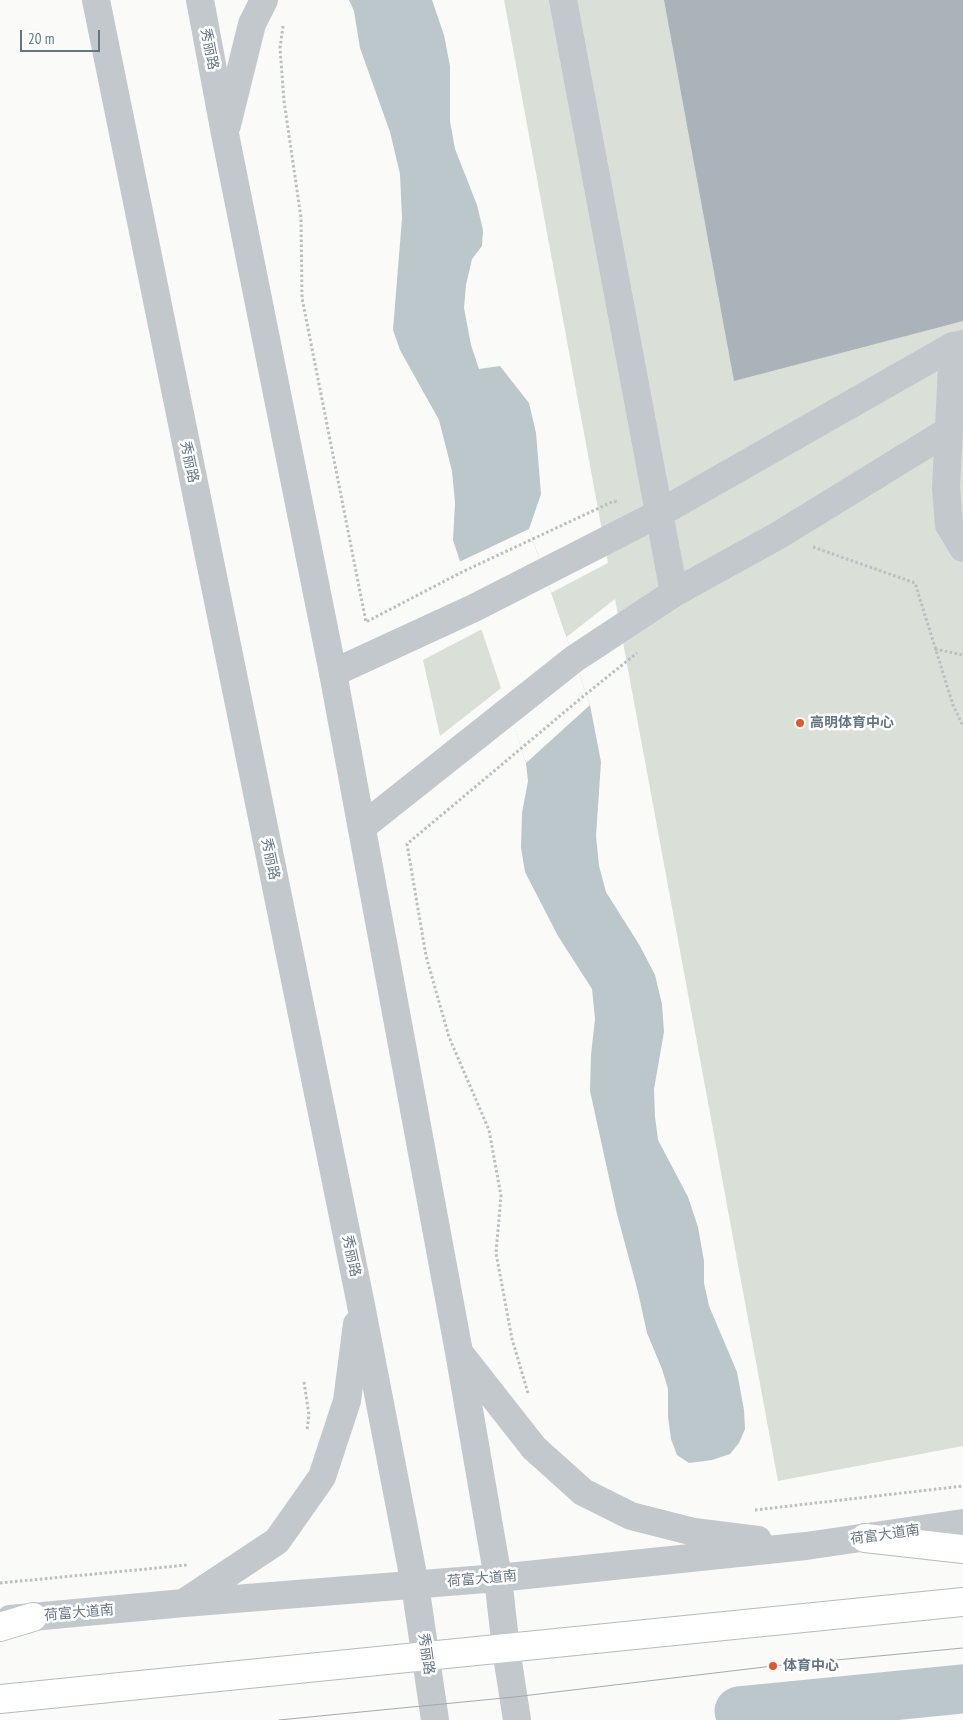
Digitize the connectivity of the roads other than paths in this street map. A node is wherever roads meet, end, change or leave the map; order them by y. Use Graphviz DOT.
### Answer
graph roads {
  1 [pos="96,0"];
  2 [pos="200,0"];
  3 [pos="264,0"];
  4 [pos="563,0"];
  5 [pos="225,134"];
  6 [pos="958,345"];
  7 [pos="948,432"];
  8 [pos="658,514"];
  9 [pos="963,548"];
  10 [pos="674,593"];
  11 [pos="333,673"];
  12 [pos="362,827"];
  13 [pos="360,1300"];
  14 [pos="459,1352"];
  15 [pos="963,1523"];
  16 [pos="865,1538"];
  17 [pos="806,1546"];
  18 [pos="963,1549"];
  19 [pos="498,1578"];
  20 [pos="415,1585"];
  21 [pos="963,1602"];
  22 [pos="184,1603"];
  23 [pos="33,1617"];
  24 [pos="0,1620"];
  25 [pos="0,1627"];
  26 [pos="506,1649"];
  27 [pos="426,1657"];
  28 [pos="0,1699"];
  29 [pos="435,1720"];
  30 [pos="517,1720"];
  1 -- 13 [label="street, 秀丽路"];
  2 -- 5 [label="street, 秀丽路"];
  3 -- 5 [label="street"];
  4 -- 8 [label="street"];
  5 -- 11 [label="street, 秀丽路"];
  6 -- 7 [label="street"];
  6 -- 8 [label="street"];
  7 -- 9 [label="street"];
  7 -- 10 [label="street"];
  8 -- 10 [label="street"];
  8 -- 11 [label="street"];
  10 -- 12 [label="street"];
  11 -- 12 [label="street, 秀丽路"];
  12 -- 14 [label="street, 秀丽路"];
  13 -- 20 [label="street, 秀丽路"];
  13 -- 22 [label="street"];
  14 -- 17 [label="street"];
  14 -- 19 [label="street, 秀丽路"];
  15 -- 16 [label="street, 荷富大道南"];
  16 -- 17 [label="street, 荷富大道南"];
  16 -- 18 [label="main road"];
  17 -- 19 [label="street, 荷富大道南"];
  19 -- 20 [label="street, 荷富大道南"];
  19 -- 26 [label="street, 秀丽路"];
  20 -- 22 [label="street, 荷富大道南"];
  20 -- 27 [label="street, 秀丽路"];
  21 -- 26 [label="main road"];
  22 -- 23 [label="street, 荷富大道南"];
  23 -- 24 [label="street, 荷富大道南"];
  23 -- 25 [label="main road"];
  26 -- 27 [label="main road"];
  26 -- 30 [label="street, 秀丽路"];
  27 -- 28 [label="main road"];
  27 -- 29 [label="street, 秀丽路"];
}
